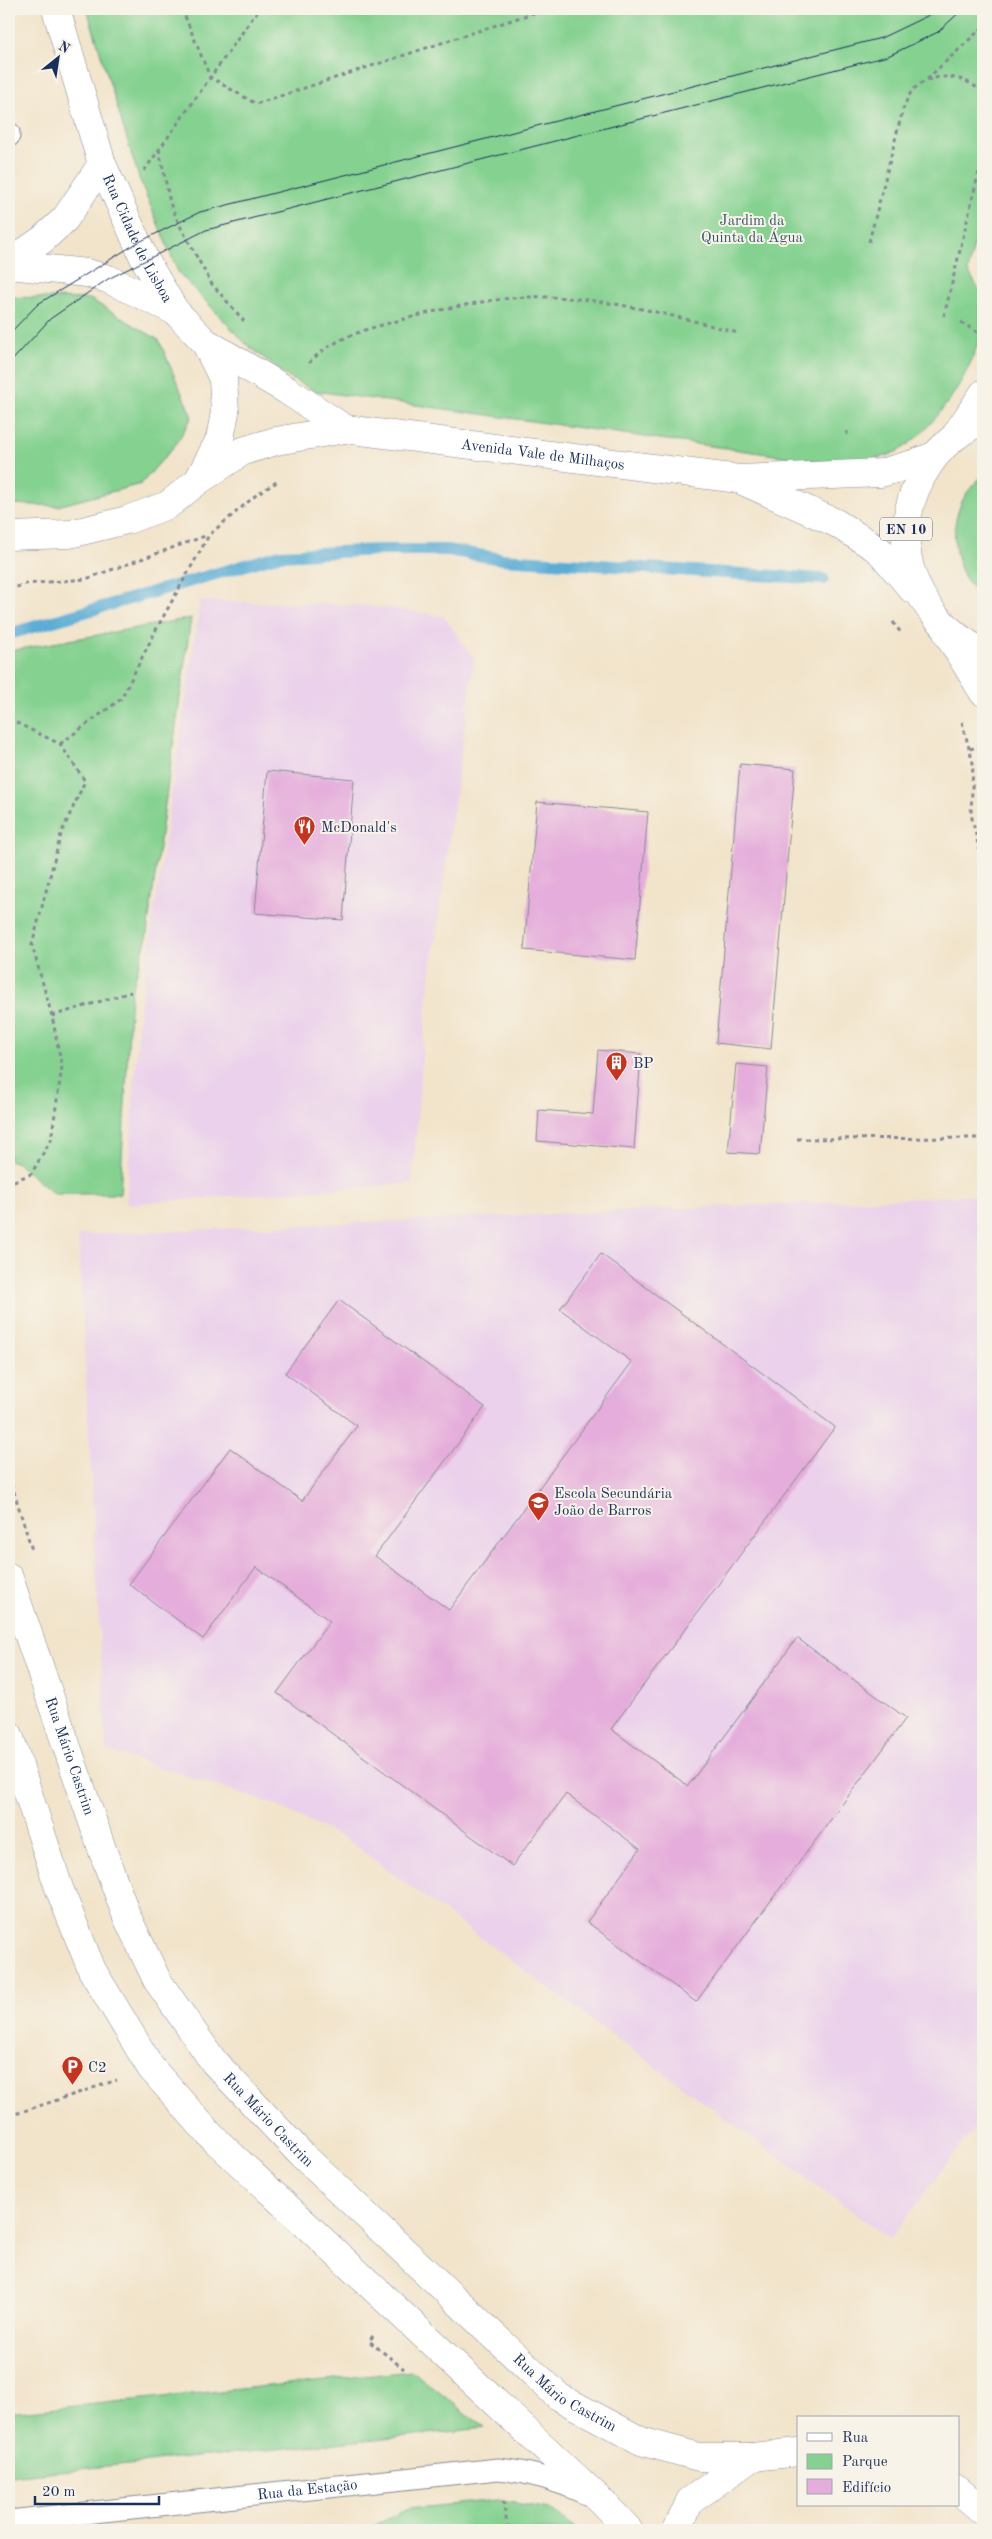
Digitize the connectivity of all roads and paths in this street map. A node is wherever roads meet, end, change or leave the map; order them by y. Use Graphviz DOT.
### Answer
graph roads {
  1 [pos="56,9"];
  2 [pos="182,9"];
  3 [pos="259,9"];
  4 [pos="545,9"];
  5 [pos="983,27"];
  6 [pos="210,77"];
  7 [pos="924,82"];
  8 [pos="983,93"];
  9 [pos="159,149"];
  10 [pos="983,155"];
  11 [pos="102,164"];
  12 [pos="869,242"];
  13 [pos="9,264"];
  14 [pos="175,311"];
  15 [pos="944,316"];
  16 [pos="245,322"];
  17 [pos="961,322"];
  18 [pos="738,333"];
  19 [pos="983,336"];
  20 [pos="205,342"];
  21 [pos="288,391"];
  22 [pos="983,394"];
  23 [pos="983,420"];
  24 [pos="345,429"];
  25 [pos="955,437"];
  26 [pos="276,442"];
  27 [pos="936,455"];
  28 [pos="739,479"];
  29 [pos="198,481"];
  30 [pos="209,535"];
  31 [pos="11,538"];
  32 [pos="9,590"];
  33 [pos="926,606"];
  34 [pos="888,614"];
  35 [pos="944,627"];
  36 [pos="903,635"];
  37 [pos="983,652"];
  38 [pos="983,692"];
  39 [pos="960,715"];
  40 [pos="9,719"];
  41 [pos="60,744"];
  42 [pos="983,745"];
  43 [pos="970,749"];
  44 [pos="983,866"];
  45 [pos="131,992"];
  46 [pos="52,1016"];
  47 [pos="983,1138"];
  48 [pos="796,1139"];
  49 [pos="9,1183"];
  50 [pos="9,1578"];
  51 [pos="9,1735"];
  52 [pos="151,2068"];
  53 [pos="9,2116"];
  54 [pos="797,2452"];
  55 [pos="752,2457"];
  56 [pos="960,2492"];
  57 [pos="600,2500"];
  58 [pos="983,2511"];
  59 [pos="9,2521"];
  60 [pos="629,2530"];
  61 [pos="677,2530"];
  1 -- 11 [label="street, Rua Cidade de Lisboa"];
  2 -- 6 [label="path"];
  3 -- 6 [label="path"];
  4 -- 6 [label="path"];
  5 -- 7 [label="path"];
  6 -- 9 [label="path"];
  7 -- 8 [label="path"];
  7 -- 12 [label="path"];
  9 -- 11 [label="path"];
  9 -- 16 [label="path"];
  10 -- 15 [label="path"];
  11 -- 13 [label="street, Rua Cidade de Lisboa"];
  11 -- 14 [label="street, Rua Cidade de Lisboa"];
  13 -- 14 [label="street"];
  14 -- 20 [label="street"];
  17 -- 19 [label="path"];
  18 -- 21 [label="path"];
  20 -- 21 [label="street, Avenida Vale de Milhaços"];
  20 -- 29 [label="street"];
  21 -- 24 [label="street, Avenida Vale de Milhaços"];
  22 -- 25 [label="street"];
  23 -- 25 [label="street, EN 10"];
  24 -- 26 [label="street, Avenida Vale de Milhaços"];
  24 -- 28 [label="street, Avenida Vale de Milhaços"];
  25 -- 27 [label="street, EN 10"];
  26 -- 29 [label="street, Avenida Vale de Milhaços"];
  26 -- 30 [label="path"];
  27 -- 28 [label="street, Avenida Vale de Milhaços"];
  27 -- 33 [label="street, EN 10"];
  28 -- 33 [label="street, Avenida Vale de Milhaços"];
  29 -- 31 [label="street, Avenida Vale de Milhaços"];
  30 -- 32 [label="path"];
  30 -- 41 [label="path"];
  33 -- 35 [label="street, EN 10"];
  34 -- 36 [label="path"];
  35 -- 37 [label="street, EN 10"];
  35 -- 38 [label="street, EN 10"];
  39 -- 43 [label="path"];
  40 -- 41 [label="path"];
  41 -- 46 [label="path"];
  42 -- 43 [label="path"];
  43 -- 44 [label="path"];
  45 -- 46 [label="path"];
  46 -- 49 [label="path"];
  47 -- 48 [label="path"];
  50 -- 55 [label="street, Rua Mário Castrim"];
  51 -- 52 [label="street"];
  52 -- 53 [label="path"];
  52 -- 57 [label="street"];
  54 -- 55 [label="street, Rua Mário Castrim"];
  55 -- 61 [label="street"];
  56 -- 58 [label="street"];
  57 -- 59 [label="lane, Rua da Estação"];
  57 -- 60 [label="street"];
}
